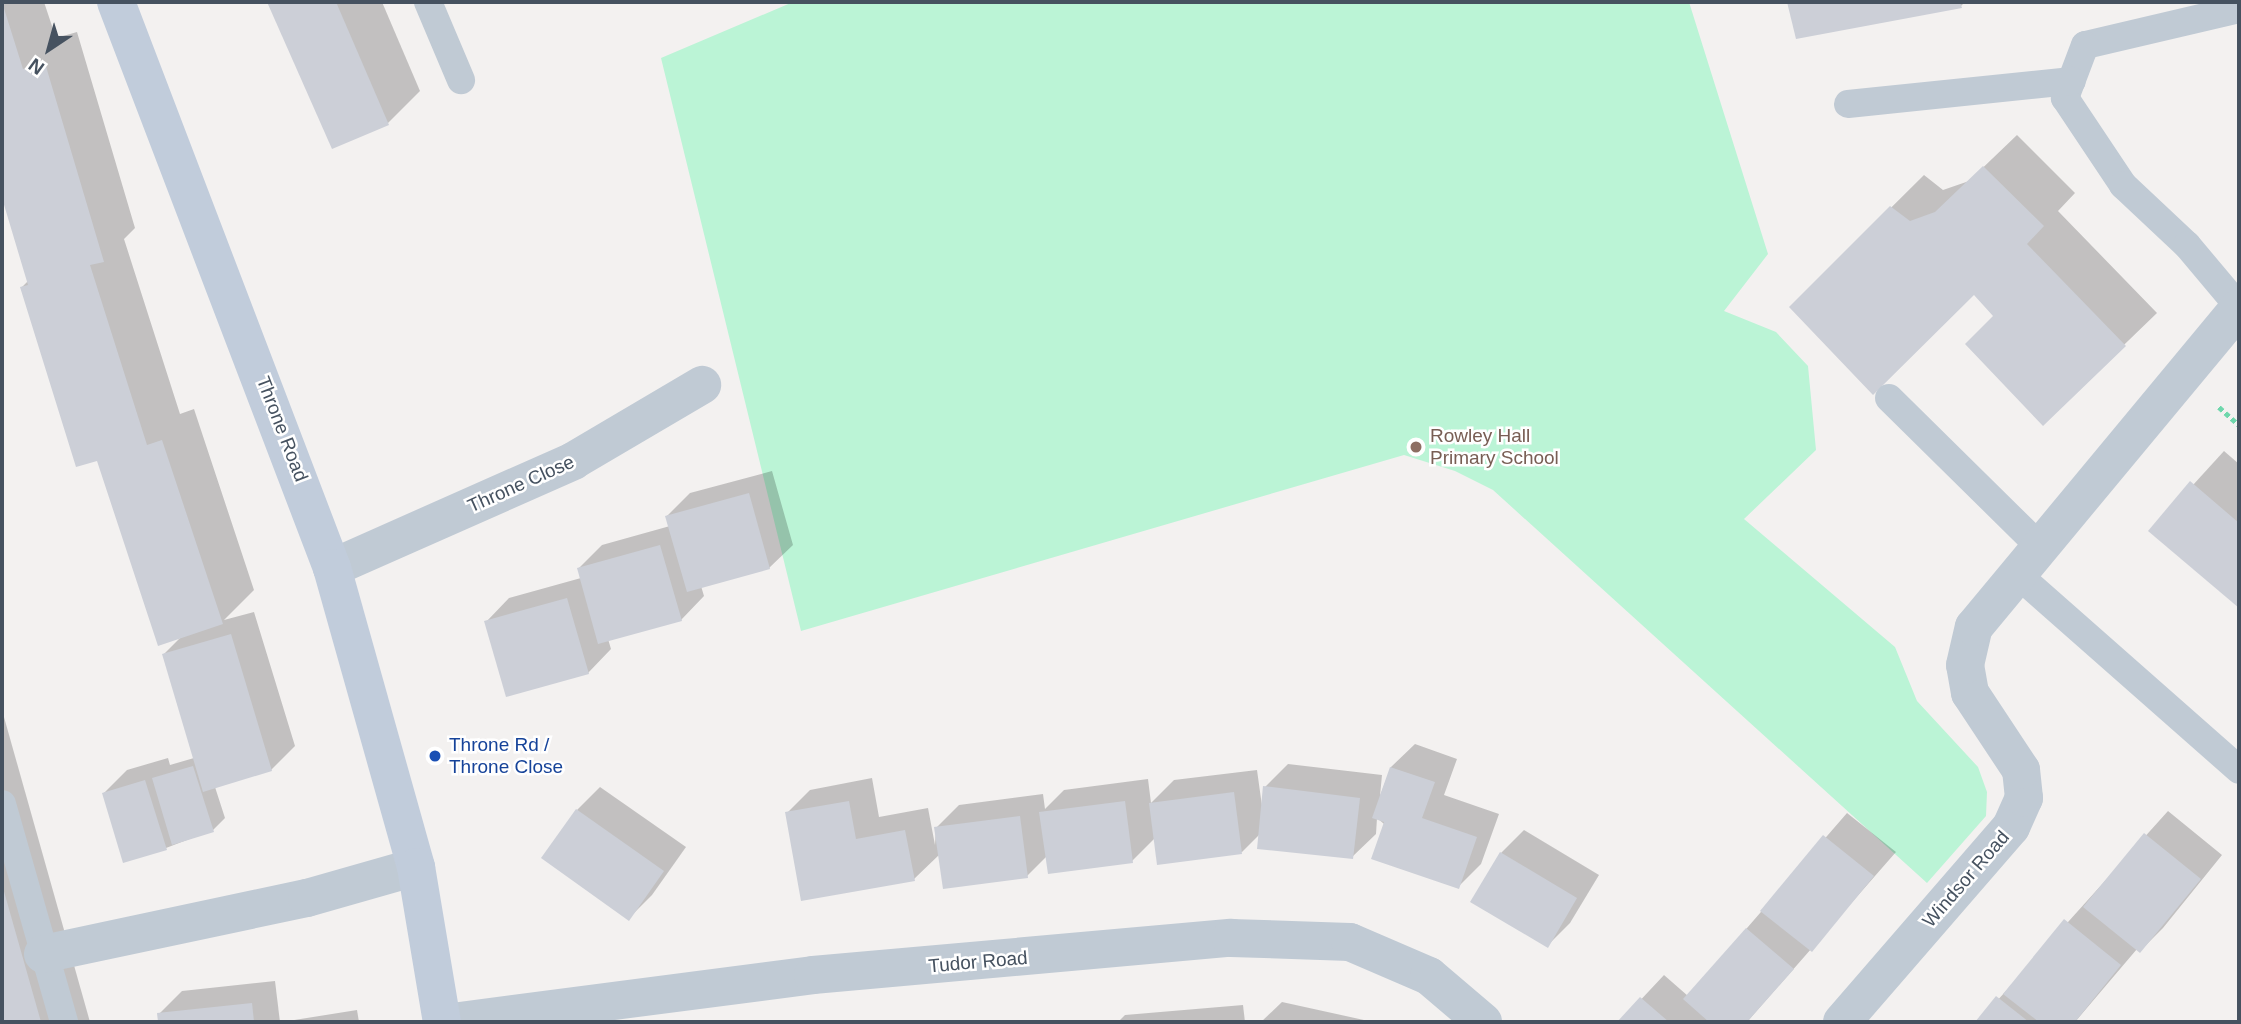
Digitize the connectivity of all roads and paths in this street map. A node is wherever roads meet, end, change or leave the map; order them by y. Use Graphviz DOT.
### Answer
graph roads {
  1 [pos="116,2"];
  2 [pos="428,2"];
  3 [pos="2239,9"];
  4 [pos="461,80"];
  5 [pos="2072,80"];
  6 [pos="1848,104"];
  7 [pos="2239,308"];
  8 [pos="702,385"];
  9 [pos="1889,398"];
  10 [pos="2027,560"];
  11 [pos="332,568"];
  12 [pos="2239,769"];
  13 [pos="2,804"];
  14 [pos="416,867"];
  15 [pos="43,954"];
  16 [pos="65,1022"];
  17 [pos="442,1022"];
  18 [pos="452,1022"];
  19 [pos="1483,1022"];
  20 [pos="1842,1022"];
  1 -- 11 [label="street, Throne Road"];
  2 -- 4 [label="lane"];
  3 -- 5 [label="lane"];
  5 -- 6 [label="lane"];
  5 -- 7 [label="lane"];
  7 -- 10 [label="street, Windsor Road"];
  8 -- 11 [label="street, Throne Close"];
  9 -- 10 [label="lane"];
  10 -- 12 [label="lane"];
  10 -- 20 [label="street, Windsor Road"];
  11 -- 14 [label="street, Throne Road"];
  13 -- 15 [label="lane"];
  14 -- 15 [label="street"];
  14 -- 17 [label="street, Throne Road"];
  15 -- 16 [label="lane"];
  18 -- 19 [label="street, Tudor Road"];
}
